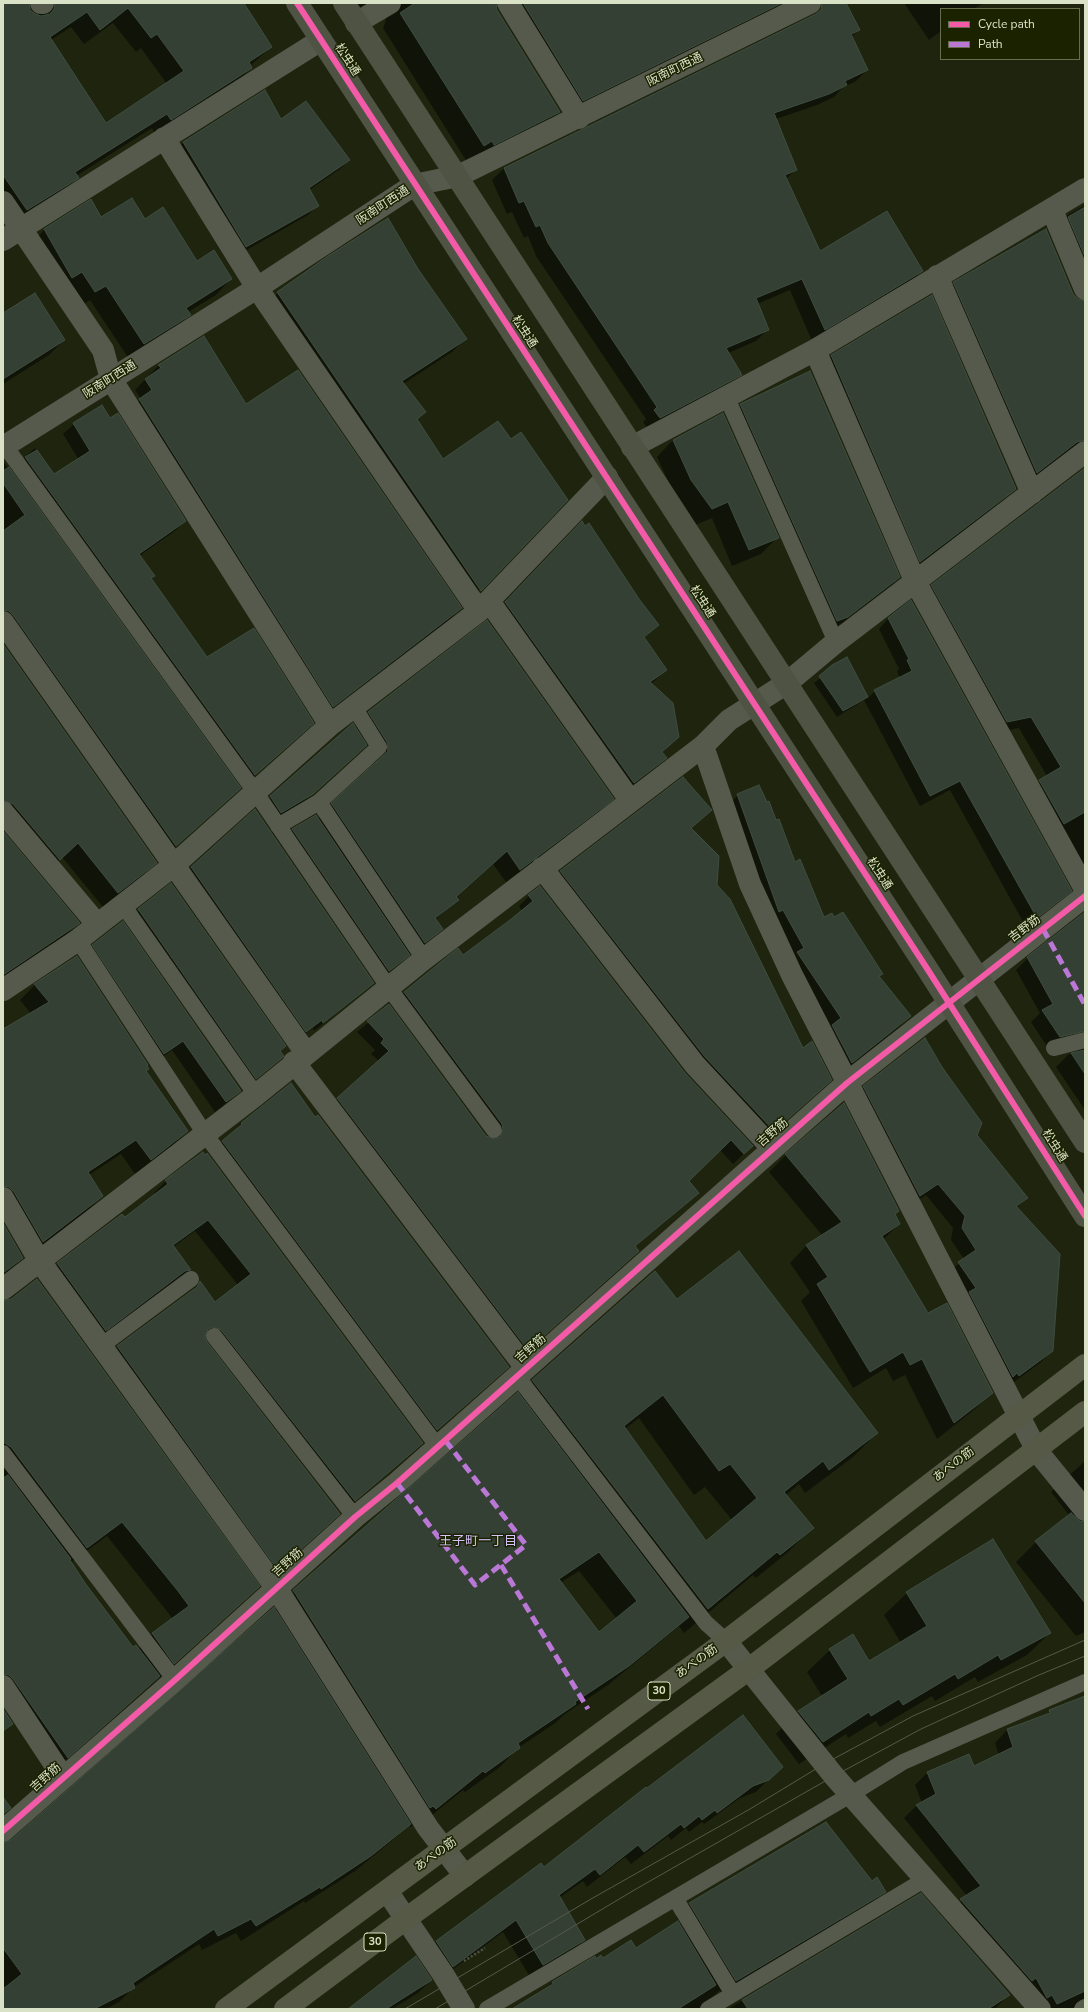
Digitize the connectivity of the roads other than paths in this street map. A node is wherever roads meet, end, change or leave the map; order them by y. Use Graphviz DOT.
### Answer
graph roads {
  1 [pos="297,3"];
  2 [pos="344,3"];
  3 [pos="390,3"];
  4 [pos="508,3"];
  5 [pos="810,3"];
  6 [pos="356,23"];
  7 [pos="321,40"];
  8 [pos="579,118"];
  9 [pos="164,138"];
  10 [pos="458,176"];
  11 [pos="414,185"];
  12 [pos="1085,189"];
  13 [pos="3,202"];
  14 [pos="1052,210"];
  15 [pos="11,234"];
  16 [pos="937,276"];
  17 [pos="257,288"];
  18 [pos="1085,289"];
  19 [pos="815,350"];
  20 [pos="111,379"];
  21 [pos="727,398"];
  22 [pos="4,446"];
  23 [pos="632,447"];
  24 [pos="1085,452"];
  25 [pos="607,477"];
  26 [pos="1032,493"];
  27 [pos="916,583"];
  28 [pos="484,606"];
  29 [pos="3,622"];
  30 [pos="836,642"];
  31 [pos="787,683"];
  32 [pos="754,704"];
  33 [pos="354,707"];
  34 [pos="330,725"];
  35 [pos="703,746"];
  36 [pos="256,793"];
  37 [pos="630,800"];
  38 [pos="319,802"];
  39 [pos="3,812"];
  40 [pos="278,826"];
  41 [pos="174,865"];
  42 [pos="542,868"];
  43 [pos="1085,889"];
  44 [pos="1085,896"];
  45 [pos="122,905"];
  46 [pos="97,924"];
  47 [pos="78,940"];
  48 [pos="424,959"];
  49 [pos="979,978"];
  50 [pos="389,988"];
  51 [pos="3,990"];
  52 [pos="950,1003"];
  53 [pos="1085,1040"];
  54 [pos="1054,1048"];
  55 [pos="300,1058"];
  56 [pos="847,1083"];
  57 [pos="256,1095"];
  58 [pos="494,1130"];
  59 [pos="205,1134"];
  60 [pos="1085,1142"];
  61 [pos="772,1148"];
  62 [pos="3,1198"];
  63 [pos="1085,1216"];
  64 [pos="39,1260"];
  65 [pos="191,1279"];
  66 [pos="3,1290"];
  67 [pos="214,1336"];
  68 [pos="102,1346"];
  69 [pos="1085,1365"];
  70 [pos="521,1372"];
  71 [pos="1085,1412"];
  72 [pos="1019,1416"];
  73 [pos="438,1447"];
  74 [pos="1037,1451"];
  75 [pos="3,1453"];
  76 [pos="1085,1510"];
  77 [pos="355,1517"];
  78 [pos="277,1589"];
  79 [pos="726,1641"];
  80 [pos="749,1669"];
  81 [pos="175,1680"];
  82 [pos="1085,1682"];
  83 [pos="3,1686"];
  84 [pos="64,1777"];
  85 [pos="850,1795"];
  86 [pos="3,1831"];
  87 [pos="444,1849"];
  88 [pos="465,1876"];
  89 [pos="924,1880"];
  90 [pos="387,1891"];
  91 [pos="675,1898"];
  92 [pos="407,1918"];
  93 [pos="733,1994"];
  94 [pos="1085,2007"];
  95 [pos="226,2009"];
  96 [pos="285,2009"];
  97 [pos="464,2009"];
  98 [pos="487,2009"];
  99 [pos="708,2009"];
  100 [pos="1040,2009"];
  101 [pos="1082,2009"];
  1 -- 7 [label="street, 松虫通"];
  2 -- 6 [label="street"];
  3 -- 6 [label="street"];
  4 -- 8 [label="street"];
  5 -- 8 [label="street, 阪南町西通"];
  6 -- 10 [label="street"];
  7 -- 9 [label="street"];
  7 -- 11 [label="street, 松虫通"];
  8 -- 10 [label="street, 阪南町西通"];
  9 -- 15 [label="street"];
  9 -- 17 [label="street"];
  10 -- 11 [label="street, 阪南町西通"];
  10 -- 23 [label="street"];
  11 -- 17 [label="street, 阪南町西通"];
  11 -- 25 [label="street, 松虫通"];
  12 -- 14 [label="street"];
  13 -- 15 [label="street"];
  14 -- 16 [label="street"];
  14 -- 18 [label="street"];
  15 -- 20 [label="street"];
  16 -- 19 [label="street"];
  16 -- 26 [label="street"];
  17 -- 20 [label="street, 阪南町西通"];
  17 -- 28 [label="street"];
  19 -- 21 [label="street"];
  19 -- 27 [label="street"];
  20 -- 22 [label="street, 阪南町西通"];
  20 -- 34 [label="street"];
  21 -- 23 [label="street"];
  21 -- 30 [label="lane"];
  22 -- 36 [label="lane"];
  23 -- 31 [label="street"];
  24 -- 26 [label="street"];
  25 -- 28 [label="street"];
  25 -- 32 [label="street, 松虫通"];
  26 -- 27 [label="street"];
  27 -- 30 [label="street"];
  27 -- 43 [label="street"];
  28 -- 33 [label="street"];
  28 -- 37 [label="street"];
  29 -- 41 [label="street"];
  30 -- 31 [label="street"];
  31 -- 32 [label="street"];
  31 -- 49 [label="street"];
  32 -- 35 [label="street"];
  32 -- 52 [label="street, 松虫通"];
  33 -- 34 [label="street"];
  33 -- 38 [label="lane"];
  34 -- 36 [label="street"];
  35 -- 37 [label="street"];
  35 -- 56 [label="street"];
  36 -- 40 [label="lane"];
  36 -- 41 [label="street"];
  37 -- 42 [label="street"];
  38 -- 40 [label="lane"];
  38 -- 48 [label="lane"];
  39 -- 46 [label="street"];
  40 -- 50 [label="lane"];
  41 -- 45 [label="street"];
  41 -- 55 [label="street"];
  42 -- 48 [label="street"];
  42 -- 61 [label="street"];
  44 -- 49 [label="street, 吉野筋"];
  45 -- 46 [label="street"];
  45 -- 57 [label="lane"];
  46 -- 47 [label="street"];
  47 -- 51 [label="street"];
  47 -- 59 [label="lane"];
  48 -- 50 [label="street"];
  49 -- 52 [label="street, 吉野筋"];
  49 -- 60 [label="street"];
  50 -- 55 [label="street"];
  50 -- 58 [label="lane"];
  52 -- 56 [label="street, 吉野筋"];
  52 -- 63 [label="street, 松虫通"];
  53 -- 54 [label="lane"];
  55 -- 57 [label="street"];
  55 -- 70 [label="street"];
  56 -- 61 [label="street, 吉野筋"];
  56 -- 72 [label="street"];
  57 -- 59 [label="street"];
  59 -- 64 [label="street"];
  59 -- 73 [label="lane"];
  61 -- 70 [label="street, 吉野筋"];
  62 -- 64 [label="street"];
  64 -- 66 [label="street"];
  64 -- 68 [label="street"];
  65 -- 68 [label="lane"];
  67 -- 77 [label="lane"];
  68 -- 78 [label="street"];
  69 -- 72 [label="main road, あべの筋 / 30"];
  70 -- 73 [label="street, 吉野筋"];
  70 -- 79 [label="lane"];
  71 -- 74 [label="main road, 30"];
  72 -- 74 [label="street"];
  72 -- 79 [label="main road, あべの筋 / 30"];
  73 -- 77 [label="street, 吉野筋"];
  74 -- 76 [label="street"];
  74 -- 80 [label="main road, 30"];
  75 -- 81 [label="lane"];
  77 -- 78 [label="street, 吉野筋"];
  78 -- 81 [label="street, 吉野筋"];
  78 -- 87 [label="street"];
  79 -- 80 [label="street"];
  79 -- 87 [label="main road, あべの筋 / 30"];
  80 -- 85 [label="street"];
  80 -- 88 [label="main road, 30"];
  81 -- 84 [label="street, 吉野筋"];
  82 -- 85 [label="lane"];
  83 -- 84 [label="street"];
  84 -- 86 [label="street, 吉野筋"];
  85 -- 89 [label="street"];
  85 -- 91 [label="lane"];
  87 -- 88 [label="street"];
  87 -- 90 [label="main road, あべの筋 / 30"];
  88 -- 92 [label="main road, 30"];
  89 -- 93 [label="lane"];
  89 -- 100 [label="street"];
  90 -- 92 [label="street"];
  90 -- 95 [label="main road, あべの筋 / 30"];
  91 -- 93 [label="lane"];
  91 -- 98 [label="lane"];
  92 -- 96 [label="main road, 30"];
  92 -- 97 [label="street"];
  93 -- 99 [label="lane"];
  94 -- 101 [label="lane"];
}
